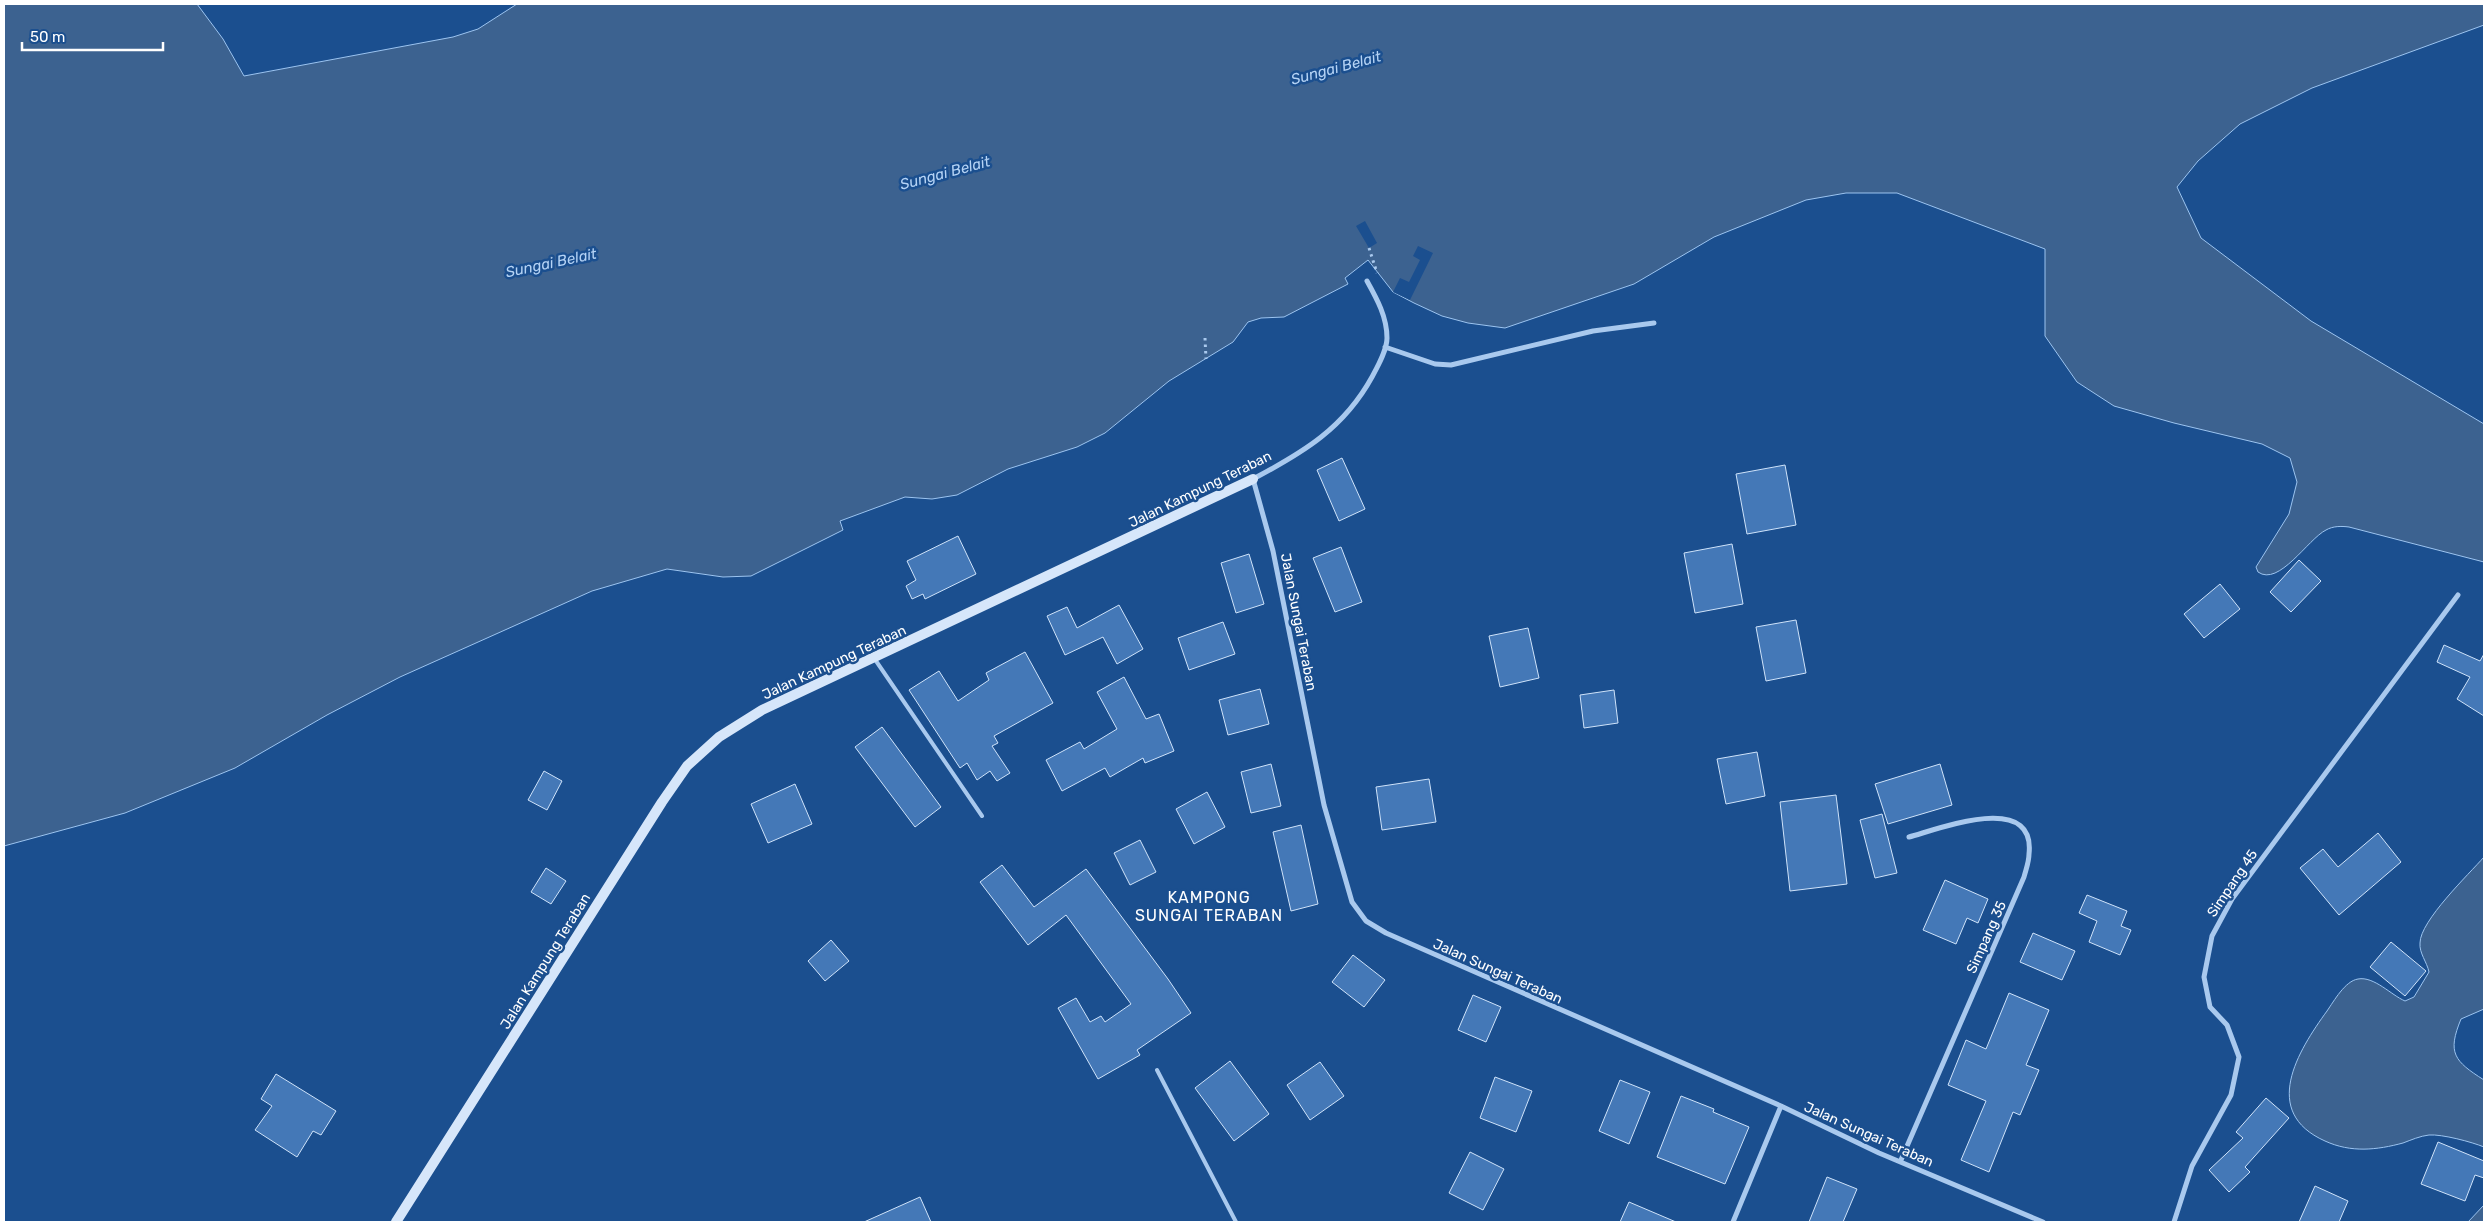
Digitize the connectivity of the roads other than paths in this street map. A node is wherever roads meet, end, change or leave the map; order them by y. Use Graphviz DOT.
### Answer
graph roads {
  1 [pos="1367,282"];
  2 [pos="1654,323"];
  3 [pos="1385,347"];
  4 [pos="1253,479"];
  5 [pos="2458,595"];
  6 [pos="874,658"];
  7 [pos="982,816"];
  8 [pos="1909,837"];
  9 [pos="1157,1070"];
  10 [pos="1781,1106"];
  11 [pos="1901,1160"];
  12 [pos="396,1222"];
  13 [pos="1236,1222"];
  14 [pos="1733,1222"];
  15 [pos="2043,1222"];
  16 [pos="2174,1222"];
  1 -- 3 [label="street, Jalan Kampung Teraban"];
  2 -- 3 [label="street"];
  3 -- 4 [label="street, Jalan Kampung Teraban"];
  4 -- 6 [label="street, Jalan Kampung Teraban"];
  4 -- 10 [label="street, Jalan Sungai Teraban"];
  5 -- 16 [label="street, Simpang 45"];
  6 -- 7 [label="lane"];
  6 -- 12 [label="street, Jalan Kampung Teraban"];
  8 -- 11 [label="street, Simpang 35"];
  9 -- 13 [label="lane"];
  10 -- 11 [label="street, Jalan Sungai Teraban"];
  10 -- 14 [label="street"];
  11 -- 15 [label="street, Jalan Sungai Teraban"];
}
